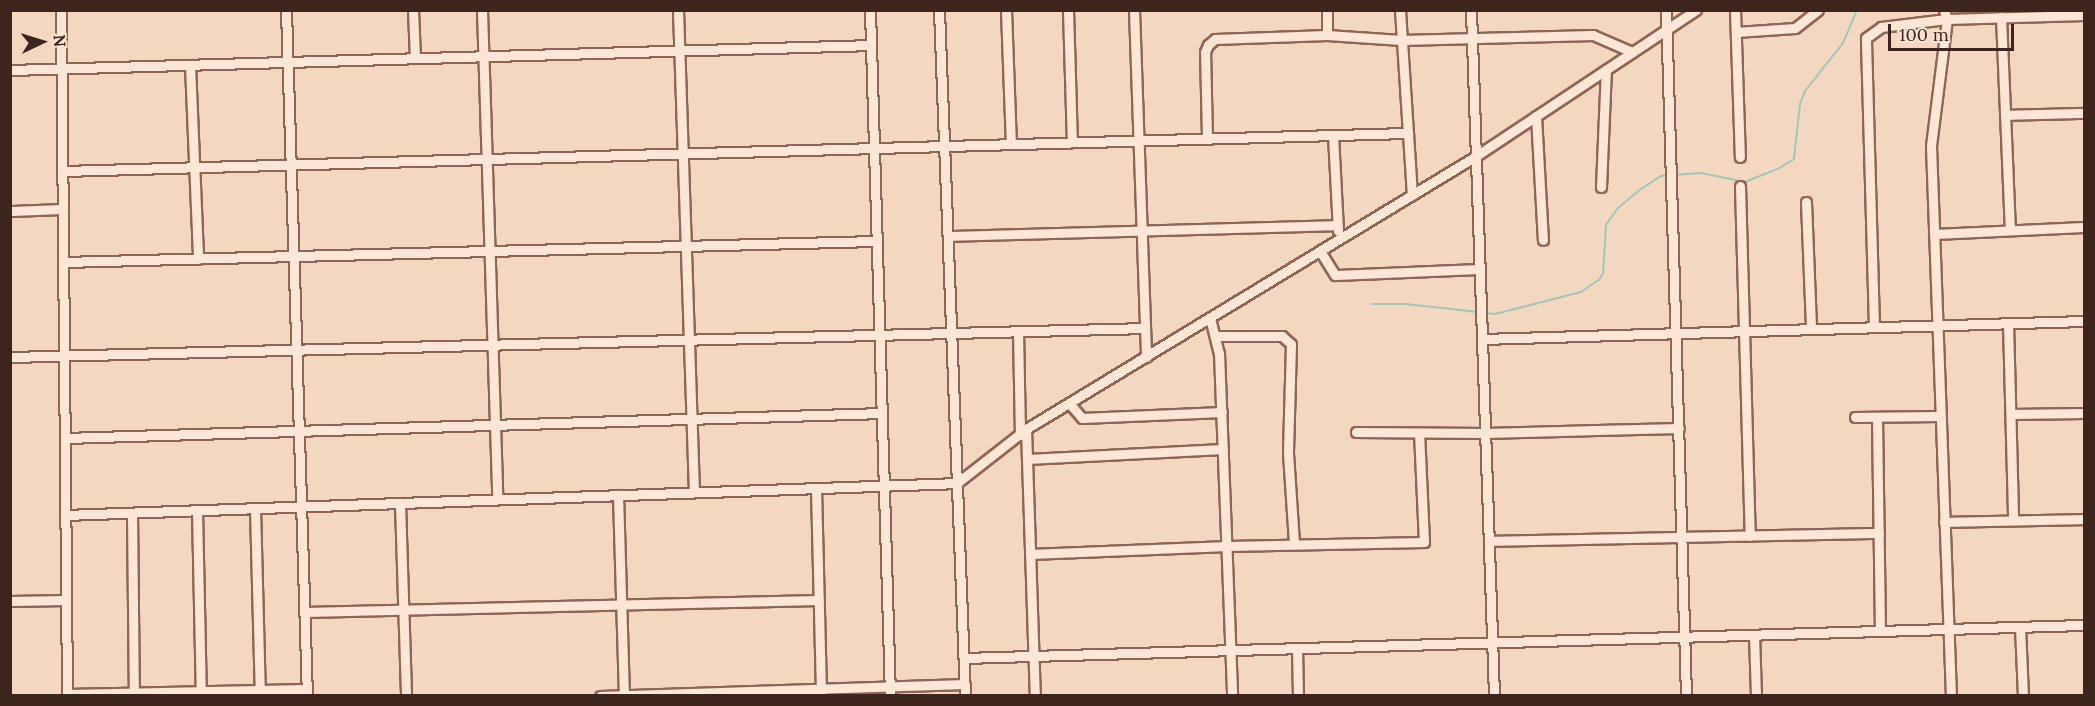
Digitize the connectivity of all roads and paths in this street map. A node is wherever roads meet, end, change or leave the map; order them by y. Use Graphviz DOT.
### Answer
graph roads {
  1 [pos="62,10"];
  2 [pos="286,10"];
  3 [pos="413,10"];
  4 [pos="482,10"];
  5 [pos="678,10"];
  6 [pos="870,10"];
  7 [pos="939,10"];
  8 [pos="1006,10"];
  9 [pos="1068,10"];
  10 [pos="1134,10"];
  11 [pos="1327,10"];
  12 [pos="1400,10"];
  13 [pos="1471,10"];
  14 [pos="1666,10"];
  15 [pos="1696,10"];
  16 [pos="1735,10"];
  17 [pos="1818,10"];
  18 [pos="2067,13"];
  19 [pos="1946,15"];
  20 [pos="2085,15"];
  21 [pos="2001,17"];
  22 [pos="1666,30"];
  23 [pos="1736,32"];
  24 [pos="1327,35"];
  25 [pos="1472,38"];
  26 [pos="1401,40"];
  27 [pos="871,45"];
  28 [pos="678,51"];
  29 [pos="1632,52"];
  30 [pos="483,56"];
  31 [pos="415,58"];
  32 [pos="288,62"];
  33 [pos="190,65"];
  34 [pos="62,69"];
  35 [pos="10,70"];
  36 [pos="1606,70"];
  37 [pos="2085,113"];
  38 [pos="2005,115"];
  39 [pos="1536,116"];
  40 [pos="1408,133"];
  41 [pos="1333,135"];
  42 [pos="1207,138"];
  43 [pos="1139,140"];
  44 [pos="1072,142"];
  45 [pos="1011,144"];
  46 [pos="944,146"];
  47 [pos="874,148"];
  48 [pos="681,153"];
  49 [pos="1476,156"];
  50 [pos="1740,157"];
  51 [pos="486,159"];
  52 [pos="291,164"];
  53 [pos="194,167"];
  54 [pos="63,171"];
  55 [pos="1740,186"];
  56 [pos="1601,187"];
  57 [pos="1412,195"];
  58 [pos="1806,202"];
  59 [pos="63,209"];
  60 [pos="10,211"];
  61 [pos="1337,225"];
  62 [pos="2085,227"];
  63 [pos="1142,230"];
  64 [pos="2010,231"];
  65 [pos="1934,234"];
  66 [pos="948,236"];
  67 [pos="1339,239"];
  68 [pos="1543,240"];
  69 [pos="877,241"];
  70 [pos="684,246"];
  71 [pos="489,251"];
  72 [pos="1320,251"];
  73 [pos="294,256"];
  74 [pos="198,259"];
  75 [pos="63,262"];
  76 [pos="1480,269"];
  77 [pos="1210,318"];
  78 [pos="2085,321"];
  79 [pos="2008,323"];
  80 [pos="1938,325"];
  81 [pos="1874,327"];
  82 [pos="1145,328"];
  83 [pos="1811,329"];
  84 [pos="1017,331"];
  85 [pos="1745,331"];
  86 [pos="951,333"];
  87 [pos="1676,333"];
  88 [pos="879,335"];
  89 [pos="1215,336"];
  90 [pos="1482,339"];
  91 [pos="688,340"];
  92 [pos="492,344"];
  93 [pos="296,349"];
  94 [pos="64,355"];
  95 [pos="10,357"];
  96 [pos="1146,357"];
  97 [pos="1069,403"];
  98 [pos="1222,412"];
  99 [pos="882,413"];
  100 [pos="2085,413"];
  101 [pos="2011,414"];
  102 [pos="1940,416"];
  103 [pos="1855,417"];
  104 [pos="1877,417"];
  105 [pos="691,419"];
  106 [pos="495,424"];
  107 [pos="1678,428"];
  108 [pos="299,430"];
  109 [pos="1023,432"];
  110 [pos="1356,432"];
  111 [pos="1419,433"];
  112 [pos="1485,433"];
  113 [pos="65,438"];
  114 [pos="1223,449"];
  115 [pos="1027,459"];
  116 [pos="957,483"];
  117 [pos="884,485"];
  118 [pos="816,488"];
  119 [pos="694,492"];
  120 [pos="618,495"];
  121 [pos="497,500"];
  122 [pos="400,503"];
  123 [pos="301,507"];
  124 [pos="255,508"];
  125 [pos="198,510"];
  126 [pos="132,513"];
  127 [pos="65,515"];
  128 [pos="2085,519"];
  129 [pos="2013,520"];
  130 [pos="1944,522"];
  131 [pos="1879,533"];
  132 [pos="1750,536"];
  133 [pos="1682,537"];
  134 [pos="1489,541"];
  135 [pos="1293,544"];
  136 [pos="1228,546"];
  137 [pos="1030,554"];
  138 [pos="66,600"];
  139 [pos="819,600"];
  140 [pos="10,601"];
  141 [pos="621,604"];
  142 [pos="403,610"];
  143 [pos="305,612"];
  144 [pos="2085,625"];
  145 [pos="2020,627"];
  146 [pos="1948,629"];
  147 [pos="1880,631"];
  148 [pos="1754,635"];
  149 [pos="1684,637"];
  150 [pos="1492,642"];
  151 [pos="1297,648"];
  152 [pos="1230,650"];
  153 [pos="1034,656"];
  154 [pos="964,658"];
  155 [pos="965,684"];
  156 [pos="890,691"];
  157 [pos="307,692"];
  158 [pos="821,692"];
  159 [pos="260,693"];
  160 [pos="134,694"];
  161 [pos="201,694"];
  162 [pos="67,695"];
  163 [pos="624,695"];
  164 [pos="406,696"];
  165 [pos="600,696"];
  166 [pos="965,696"];
  167 [pos="1035,696"];
  168 [pos="1232,696"];
  169 [pos="1298,696"];
  170 [pos="1494,696"];
  171 [pos="1686,696"];
  172 [pos="1755,696"];
  173 [pos="1951,696"];
  174 [pos="2023,696"];
  1 -- 34 [label="street"];
  2 -- 32 [label="street"];
  3 -- 31 [label="street"];
  4 -- 30 [label="street"];
  5 -- 28 [label="street"];
  6 -- 27 [label="street"];
  7 -- 46 [label="street"];
  8 -- 45 [label="street"];
  9 -- 44 [label="street"];
  10 -- 43 [label="street"];
  11 -- 24 [label="street"];
  12 -- 26 [label="street"];
  13 -- 25 [label="street"];
  14 -- 22 [label="street"];
  15 -- 22 [label="street"];
  16 -- 23 [label="street"];
  17 -- 23 [label="street"];
  18 -- 20 [label="street"];
  18 -- 21 [label="street"];
  19 -- 21 [label="street"];
  19 -- 65 [label="street"];
  19 -- 81 [label="street"];
  21 -- 38 [label="street"];
  22 -- 29 [label="street"];
  22 -- 87 [label="street"];
  23 -- 50 [label="street"];
  24 -- 26 [label="street"];
  24 -- 42 [label="street"];
  25 -- 26 [label="street"];
  25 -- 29 [label="street"];
  25 -- 49 [label="street"];
  26 -- 40 [label="street"];
  27 -- 28 [label="street"];
  27 -- 47 [label="street"];
  28 -- 30 [label="street"];
  28 -- 48 [label="street"];
  29 -- 36 [label="street"];
  30 -- 31 [label="street"];
  30 -- 51 [label="street"];
  31 -- 32 [label="street"];
  32 -- 33 [label="street"];
  32 -- 52 [label="street"];
  33 -- 34 [label="street"];
  33 -- 53 [label="street"];
  34 -- 35 [label="street"];
  34 -- 54 [label="street"];
  36 -- 39 [label="street"];
  36 -- 56 [label="street"];
  37 -- 38 [label="street"];
  38 -- 64 [label="street"];
  39 -- 49 [label="street"];
  39 -- 68 [label="street"];
  40 -- 41 [label="street"];
  40 -- 57 [label="street"];
  41 -- 42 [label="street"];
  41 -- 61 [label="street"];
  42 -- 43 [label="street"];
  43 -- 44 [label="street"];
  43 -- 63 [label="street"];
  44 -- 45 [label="street"];
  45 -- 46 [label="street"];
  46 -- 47 [label="street"];
  46 -- 66 [label="street"];
  47 -- 48 [label="street"];
  47 -- 69 [label="street"];
  48 -- 51 [label="street"];
  48 -- 70 [label="street"];
  49 -- 57 [label="street"];
  49 -- 76 [label="street"];
  51 -- 52 [label="street"];
  51 -- 71 [label="street"];
  52 -- 53 [label="street"];
  52 -- 73 [label="street"];
  53 -- 54 [label="street"];
  53 -- 74 [label="street"];
  54 -- 59 [label="street"];
  55 -- 85 [label="street"];
  57 -- 67 [label="street"];
  58 -- 83 [label="street"];
  59 -- 60 [label="street"];
  59 -- 75 [label="street"];
  61 -- 63 [label="street"];
  61 -- 67 [label="street"];
  62 -- 64 [label="street"];
  63 -- 66 [label="street"];
  63 -- 82 [label="street"];
  64 -- 65 [label="street"];
  65 -- 80 [label="street"];
  66 -- 86 [label="street"];
  67 -- 72 [label="street"];
  69 -- 70 [label="street"];
  69 -- 88 [label="street"];
  70 -- 71 [label="street"];
  70 -- 91 [label="street"];
  71 -- 73 [label="street"];
  71 -- 92 [label="street"];
  72 -- 76 [label="street"];
  72 -- 77 [label="street"];
  73 -- 74 [label="street"];
  73 -- 93 [label="street"];
  74 -- 75 [label="street"];
  75 -- 94 [label="street"];
  76 -- 90 [label="street"];
  77 -- 89 [label="street"];
  77 -- 96 [label="street"];
  78 -- 79 [label="street"];
  79 -- 80 [label="street"];
  79 -- 101 [label="street"];
  80 -- 81 [label="street"];
  80 -- 102 [label="street"];
  81 -- 83 [label="street"];
  82 -- 84 [label="street"];
  82 -- 96 [label="street"];
  83 -- 85 [label="street"];
  84 -- 86 [label="street"];
  84 -- 109 [label="street"];
  85 -- 87 [label="street"];
  85 -- 132 [label="street"];
  86 -- 88 [label="street"];
  86 -- 116 [label="street"];
  87 -- 90 [label="street"];
  87 -- 107 [label="street"];
  88 -- 91 [label="street"];
  88 -- 99 [label="street"];
  89 -- 98 [label="street"];
  89 -- 135 [label="street"];
  90 -- 112 [label="street"];
  91 -- 92 [label="street"];
  91 -- 105 [label="street"];
  92 -- 93 [label="street"];
  92 -- 106 [label="street"];
  93 -- 94 [label="street"];
  93 -- 108 [label="street"];
  94 -- 95 [label="street"];
  94 -- 113 [label="street"];
  96 -- 97 [label="street"];
  97 -- 98 [label="street"];
  97 -- 109 [label="street"];
  98 -- 114 [label="street"];
  99 -- 105 [label="street"];
  99 -- 117 [label="street"];
  100 -- 101 [label="street"];
  101 -- 129 [label="street"];
  102 -- 104 [label="street"];
  102 -- 130 [label="street"];
  103 -- 104 [label="street"];
  104 -- 131 [label="street"];
  105 -- 106 [label="street"];
  105 -- 119 [label="street"];
  106 -- 108 [label="street"];
  106 -- 121 [label="street"];
  107 -- 112 [label="street"];
  107 -- 133 [label="street"];
  108 -- 113 [label="street"];
  108 -- 123 [label="street"];
  109 -- 115 [label="street"];
  109 -- 116 [label="street"];
  110 -- 111 [label="street"];
  111 -- 112 [label="street"];
  111 -- 135 [label="street"];
  112 -- 134 [label="street"];
  113 -- 127 [label="street"];
  114 -- 115 [label="street"];
  114 -- 136 [label="street"];
  115 -- 137 [label="street"];
  116 -- 117 [label="street"];
  116 -- 154 [label="street"];
  117 -- 118 [label="street"];
  117 -- 156 [label="street"];
  118 -- 119 [label="street"];
  118 -- 139 [label="street"];
  119 -- 120 [label="street"];
  120 -- 121 [label="street"];
  120 -- 141 [label="street"];
  121 -- 122 [label="street"];
  122 -- 123 [label="street"];
  122 -- 142 [label="street"];
  123 -- 124 [label="street"];
  123 -- 143 [label="street"];
  124 -- 125 [label="street"];
  124 -- 159 [label="street"];
  125 -- 126 [label="street"];
  125 -- 161 [label="street"];
  126 -- 127 [label="street"];
  126 -- 160 [label="street"];
  127 -- 138 [label="street"];
  128 -- 129 [label="street"];
  129 -- 130 [label="street"];
  130 -- 146 [label="street"];
  131 -- 132 [label="street"];
  131 -- 147 [label="street"];
  132 -- 133 [label="street"];
  133 -- 134 [label="street"];
  133 -- 149 [label="street"];
  134 -- 150 [label="street"];
  135 -- 136 [label="street"];
  136 -- 137 [label="street"];
  136 -- 152 [label="street"];
  137 -- 153 [label="street"];
  138 -- 140 [label="street"];
  138 -- 162 [label="street"];
  139 -- 141 [label="street"];
  139 -- 158 [label="street"];
  141 -- 142 [label="street"];
  141 -- 163 [label="street"];
  142 -- 143 [label="street"];
  142 -- 164 [label="street"];
  143 -- 157 [label="street"];
  144 -- 145 [label="street"];
  145 -- 146 [label="street"];
  145 -- 174 [label="street"];
  146 -- 147 [label="street"];
  146 -- 173 [label="street"];
  147 -- 148 [label="street"];
  148 -- 149 [label="street"];
  148 -- 172 [label="street"];
  149 -- 150 [label="street"];
  149 -- 171 [label="street"];
  150 -- 151 [label="street"];
  150 -- 170 [label="street"];
  151 -- 152 [label="street"];
  151 -- 169 [label="street"];
  152 -- 153 [label="street"];
  152 -- 168 [label="street"];
  153 -- 154 [label="street"];
  153 -- 167 [label="street"];
  154 -- 155 [label="street"];
  155 -- 156 [label="street"];
  155 -- 166 [label="street"];
  156 -- 158 [label="street"];
  157 -- 159 [label="street"];
  158 -- 163 [label="street"];
  159 -- 161 [label="street"];
  160 -- 161 [label="street"];
  160 -- 162 [label="street"];
  163 -- 165 [label="street"];
}
